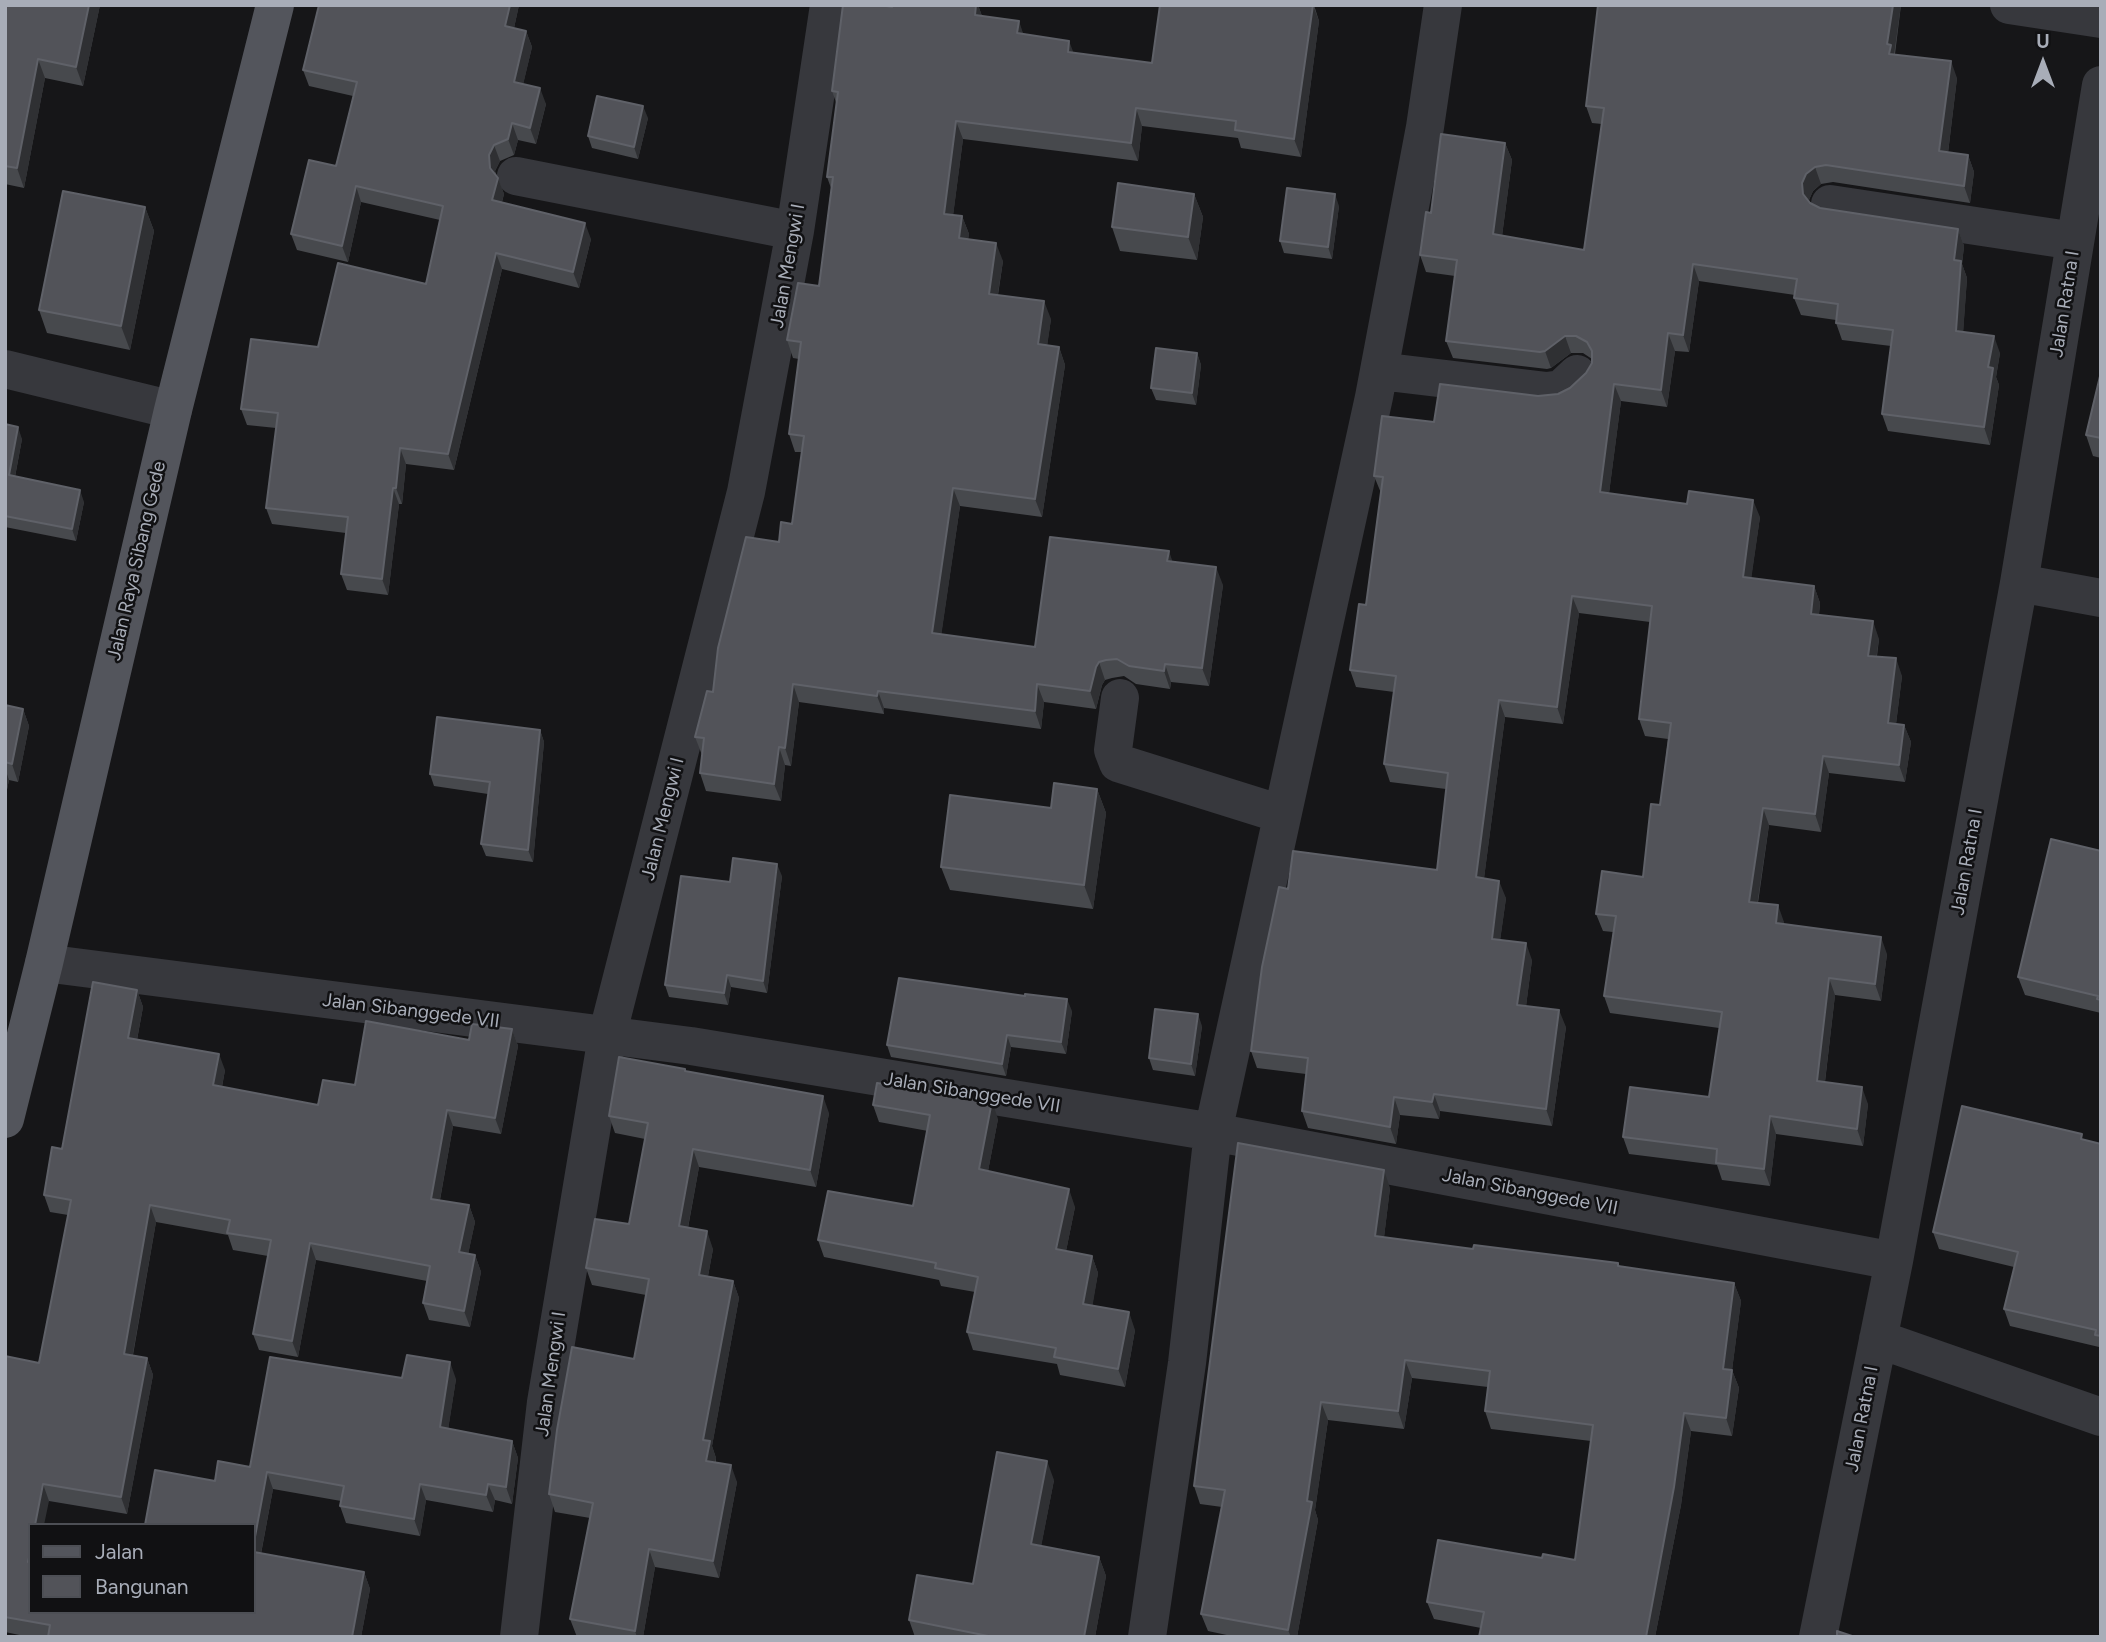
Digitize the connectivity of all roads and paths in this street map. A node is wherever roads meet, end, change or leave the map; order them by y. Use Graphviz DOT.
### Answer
graph roads {
  1 [pos="275,5"];
  2 [pos="829,5"];
  3 [pos="1443,5"];
  4 [pos="2009,5"];
  5 [pos="2101,19"];
  6 [pos="2101,85"];
  7 [pos="516,176"];
  8 [pos="1830,204"];
  9 [pos="795,231"];
  10 [pos="2075,241"];
  11 [pos="5,369"];
  12 [pos="1379,370"];
  13 [pos="1577,374"];
  14 [pos="173,410"];
  15 [pos="2019,583"];
  16 [pos="2101,598"];
  17 [pos="1121,698"];
  18 [pos="1281,814"];
  19 [pos="44,964"];
  20 [pos="607,1036"];
  21 [pos="5,1119"];
  22 [pos="1213,1132"];
  23 [pos="1894,1261"];
  24 [pos="1878,1339"];
  25 [pos="2101,1418"];
  26 [pos="519,1637"];
  27 [pos="1147,1637"];
  28 [pos="1818,1637"];
  1 -- 14 [label="main road, Jalan Raya Sibang Gede"];
  2 -- 9 [label="street, Jalan Mengwi I"];
  3 -- 12 [label="street"];
  4 -- 5 [label="street"];
  6 -- 10 [label="street, Jalan Ratna I"];
  7 -- 9 [label="street"];
  8 -- 10 [label="street"];
  9 -- 20 [label="street, Jalan Mengwi I"];
  10 -- 15 [label="street, Jalan Ratna I"];
  11 -- 14 [label="street"];
  12 -- 13 [label="street"];
  12 -- 18 [label="street"];
  14 -- 19 [label="main road, Jalan Raya Sibang Gede"];
  15 -- 16 [label="street"];
  15 -- 23 [label="street, Jalan Ratna I"];
  17 -- 18 [label="street"];
  18 -- 22 [label="street"];
  19 -- 20 [label="street, Jalan Sibanggede VII"];
  19 -- 21 [label="main road, Jalan Raya Sibang Gede"];
  20 -- 22 [label="street, Jalan Sibanggede VII"];
  20 -- 26 [label="street, Jalan Mengwi I"];
  22 -- 23 [label="street, Jalan Sibanggede VII"];
  22 -- 27 [label="street"];
  23 -- 24 [label="street, Jalan Ratna I"];
  24 -- 25 [label="street"];
  24 -- 28 [label="street, Jalan Ratna I"];
}
